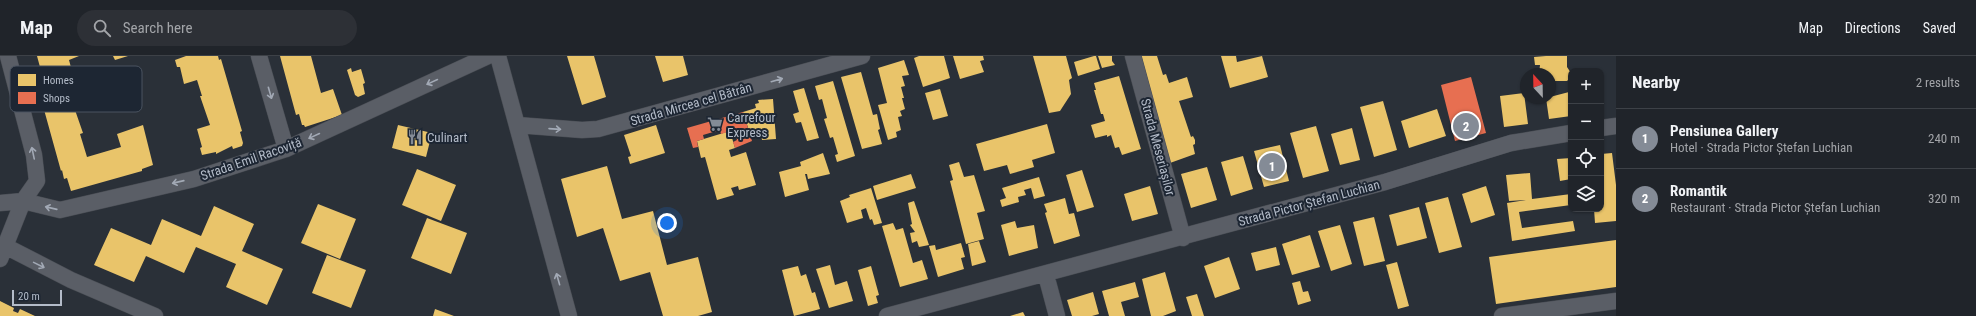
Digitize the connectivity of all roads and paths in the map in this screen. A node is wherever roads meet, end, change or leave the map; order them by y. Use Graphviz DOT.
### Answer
graph roads {
  1 [pos="8,56"];
  2 [pos="259,56"];
  3 [pos="488,56"];
  4 [pos="498,56"];
  5 [pos="862,56"];
  6 [pos="1133,56"];
  7 [pos="11,66"];
  8 [pos="23,112"];
  9 [pos="517,125"];
  10 [pos="1616,126"];
  11 [pos="1604,128"];
  12 [pos="1568,134"];
  13 [pos="286,149"];
  14 [pos="23,201"];
  15 [pos="0,203"];
  16 [pos="1183,238"];
  17 [pos="3,253"];
  18 [pos="1046,275"];
  19 [pos="1616,301"];
  20 [pos="155,316"];
  21 [pos="569,316"];
  22 [pos="887,316"];
  23 [pos="1057,316"];
  24 [pos="1502,316"];
  7 -- 1 [label="street, one-way"];
  2 -- 13 [label="street, one-way"];
  3 -- 13 [label="street, Strada Emil Racoviță, one-way"];
  4 -- 9 [label="street"];
  9 -- 5 [label="street, Strada Mircea cel Bătrân, one-way"];
  6 -- 16 [label="street, Strada Meseriașilor"];
  14 -- 8 [label="street, one-way"];
  21 -- 9 [label="street, one-way"];
  10 -- 11 [label="street"];
  12 -- 16 [label="street, Strada Pictor Ștefan Luchian"];
  13 -- 14 [label="street, Strada Emil Racoviță, one-way"];
  14 -- 15 [label="street, Strada Emil Racoviță"];
  14 -- 17 [label="street"];
  16 -- 18 [label="street, Strada Pictor Ștefan Luchian"];
  17 -- 20 [label="street, one-way"];
  18 -- 22 [label="street, Strada Pictor Ștefan Luchian"];
  18 -- 23 [label="street"];
  19 -- 24 [label="street"];
}
